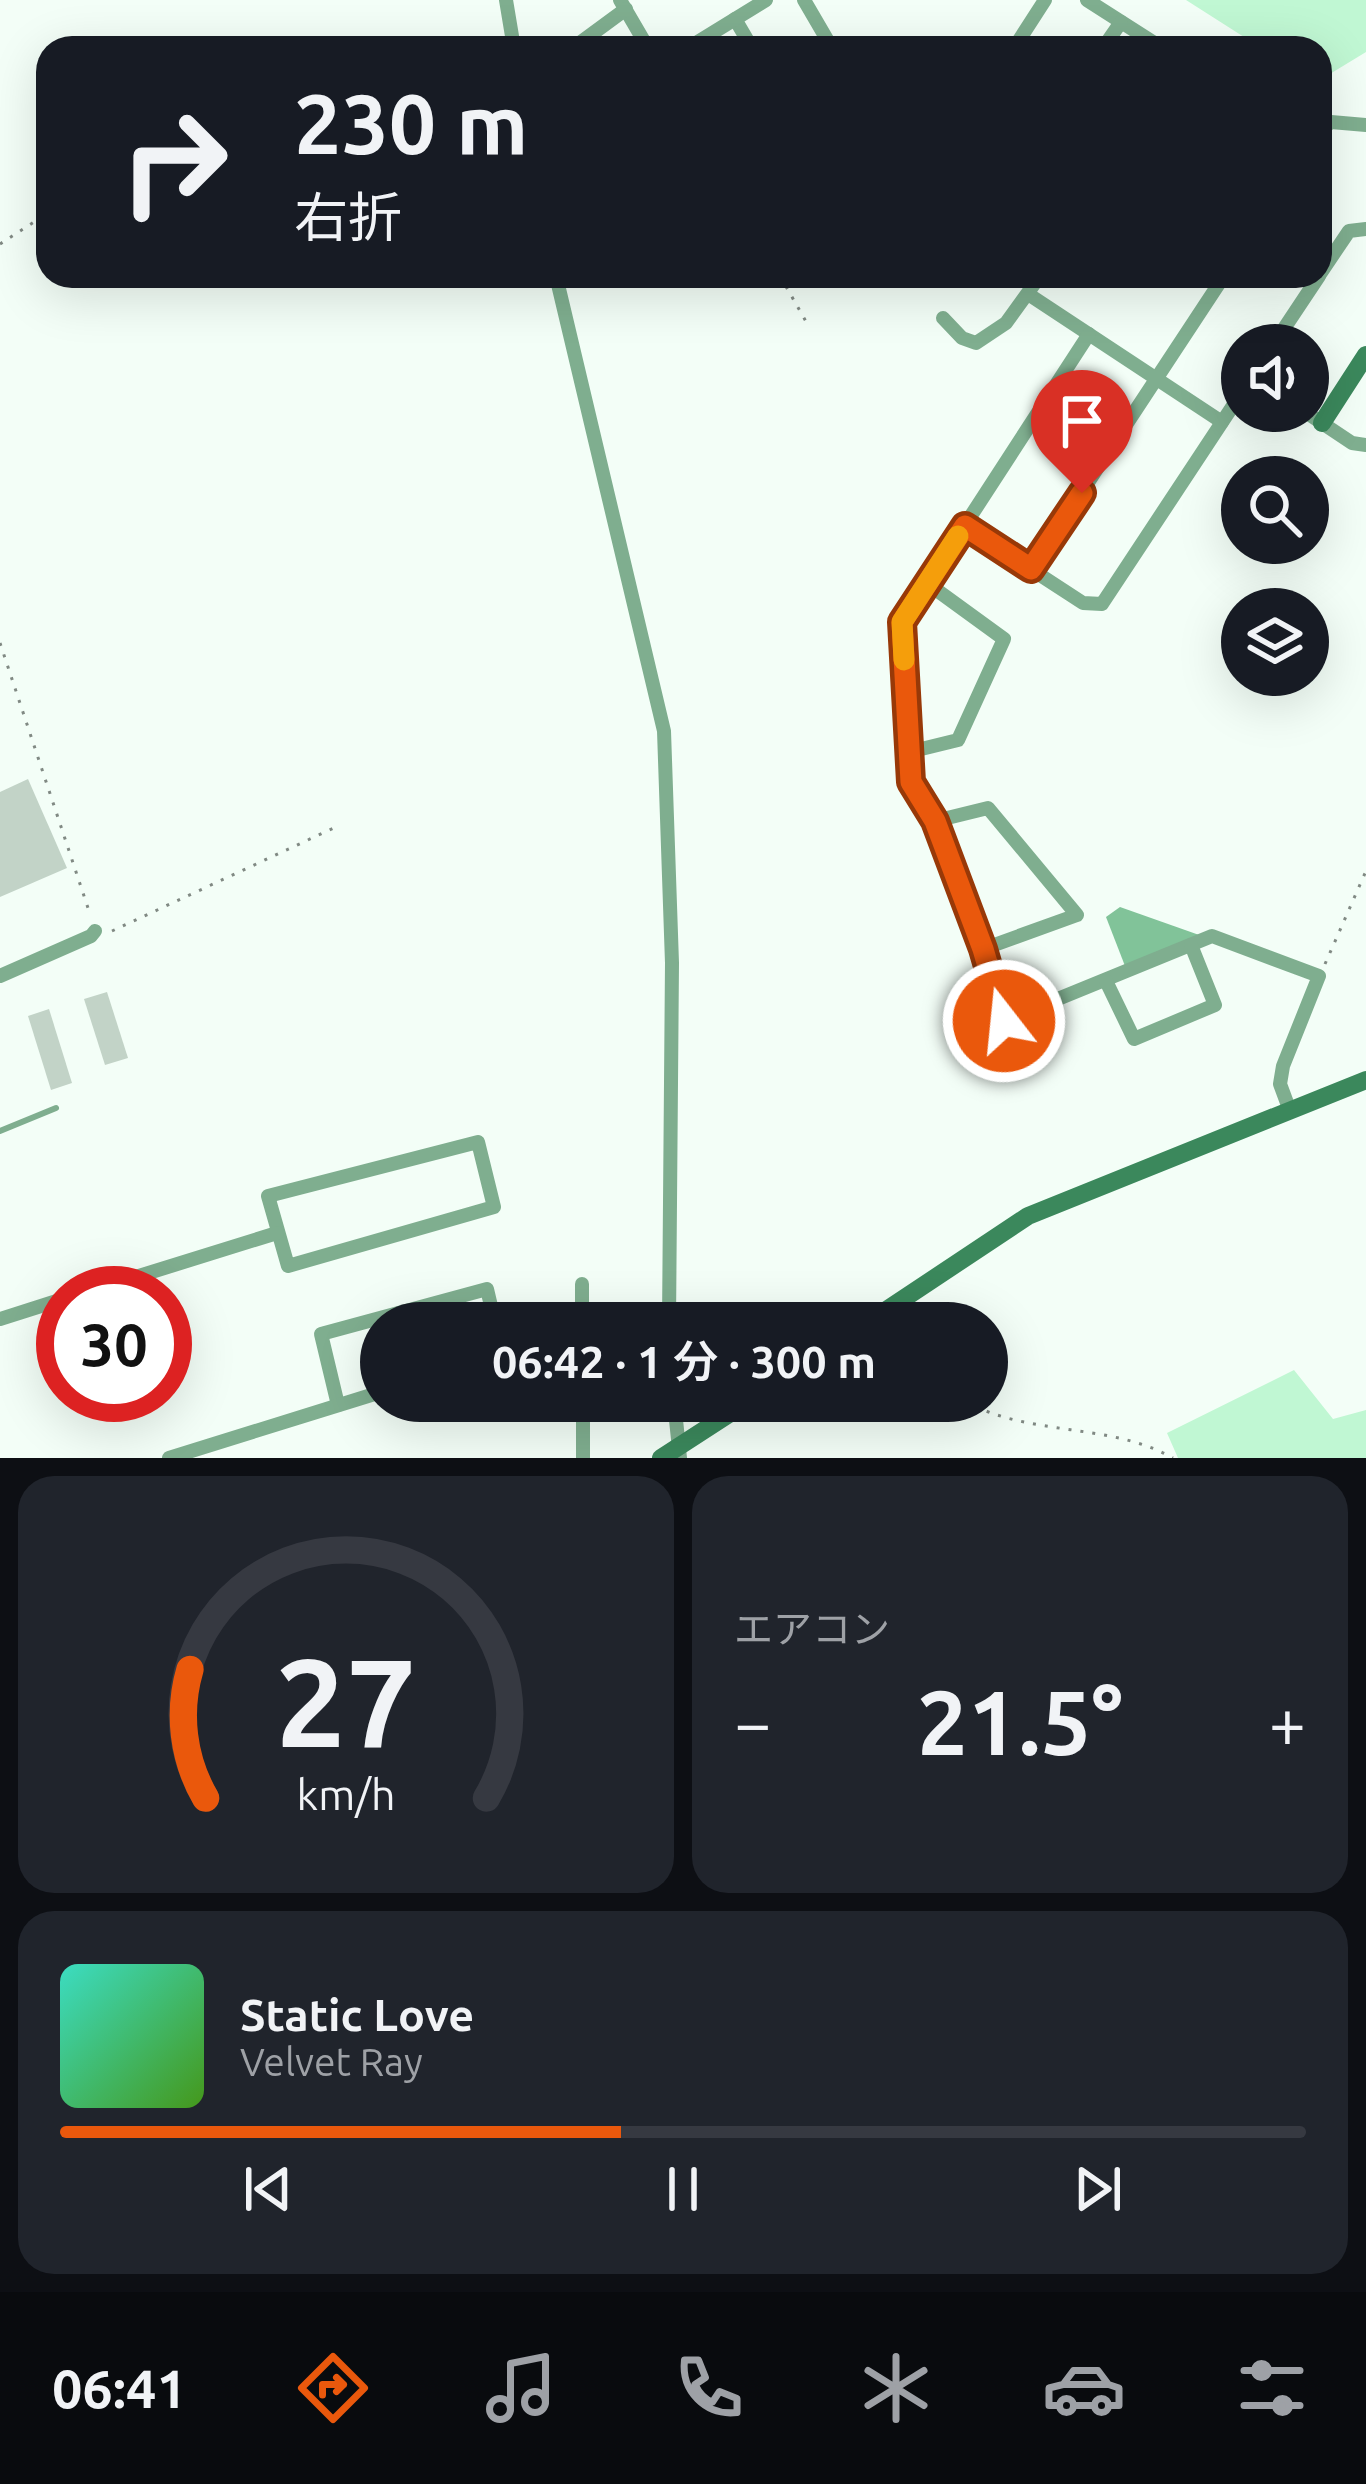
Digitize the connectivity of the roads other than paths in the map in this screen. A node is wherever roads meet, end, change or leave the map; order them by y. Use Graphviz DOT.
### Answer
graph roads {
  1 [pos="506,0"];
  2 [pos="766,0"];
  3 [pos="804,0"];
  4 [pos="1045,0"];
  5 [pos="1087,0"];
  6 [pos="623,5"];
  7 [pos="735,19"];
  8 [pos="1121,22"];
  9 [pos="512,36"];
  10 [pos="587,36"];
  11 [pos="641,36"];
  12 [pos="707,36"];
  13 [pos="745,36"];
  14 [pos="825,36"];
  15 [pos="1022,36"];
  16 [pos="1111,36"];
  17 [pos="1143,36"];
  18 [pos="1332,122"];
  19 [pos="1366,124"];
  20 [pos="1366,229"];
  21 [pos="1332,255"];
  22 [pos="559,288"];
  23 [pos="1032,288"];
  24 [pos="1216,288"];
  25 [pos="1310,288"];
  26 [pos="1028,294"];
  27 [pos="943,318"];
  28 [pos="1287,324"];
  29 [pos="1089,334"];
  30 [pos="1366,356"];
  31 [pos="1157,379"];
  32 [pos="1329,412"];
  33 [pos="1221,421"];
  34 [pos="1221,424"];
  35 [pos="1329,428"];
  36 [pos="1366,446"];
  37 [pos="965,526"];
  38 [pos="1031,569"];
  39 [pos="927,583"];
  40 [pos="909,752"];
  41 [pos="935,821"];
  42 [pos="95,931"];
  43 [pos="1190,945"];
  44 [pos="983,949"];
  45 [pos="0,976"];
  46 [pos="1106,982"];
  47 [pos="1366,1080"];
  48 [pos="56,1108"];
  49 [pos="1290,1111"];
  50 [pos="0,1131"];
  51 [pos="277,1233"];
  52 [pos="171,1266"];
  53 [pos="582,1284"];
  54 [pos="439,1302"];
  55 [pos="490,1302"];
  56 [pos="582,1302"];
  57 [pos="669,1302"];
  58 [pos="899,1302"];
  59 [pos="36,1308"];
  60 [pos="0,1319"];
  61 [pos="360,1323"];
  62 [pos="360,1399"];
  63 [pos="338,1406"];
  64 [pos="583,1422"];
  65 [pos="674,1422"];
  66 [pos="719,1422"];
  67 [pos="673,1455"];
  68 [pos="169,1458"];
  69 [pos="584,1458"];
  1 -- 9 [label="street"];
  2 -- 7 [label="street"];
  3 -- 14 [label="street"];
  4 -- 15 [label="street"];
  5 -- 8 [label="street"];
  6 -- 10 [label="street"];
  6 -- 11 [label="street"];
  7 -- 12 [label="street"];
  7 -- 13 [label="street"];
  8 -- 16 [label="street"];
  8 -- 17 [label="street"];
  18 -- 19 [label="street"];
  20 -- 21 [label="street"];
  22 -- 57 [label="street"];
  23 -- 26 [label="street"];
  24 -- 31 [label="street"];
  25 -- 28 [label="street"];
  26 -- 27 [label="street"];
  26 -- 29 [label="street"];
  29 -- 31 [label="street"];
  29 -- 37 [label="street"];
  30 -- 32 [label="street"];
  31 -- 33 [label="street"];
  31 -- 38 [label="street"];
  34 -- 38 [label="street"];
  35 -- 36 [label="street"];
  37 -- 38 [label="street"];
  37 -- 39 [label="street"];
  39 -- 40 [label="street"];
  39 -- 40 [label="street"];
  40 -- 41 [label="street"];
  41 -- 44 [label="street"];
  41 -- 44 [label="street"];
  42 -- 45 [label="street"];
  43 -- 46 [label="street"];
  43 -- 46 [label="street"];
  43 -- 49 [label="street"];
  44 -- 46 [label="street"];
  47 -- 49 [label="street"];
  48 -- 50 [label="lane"];
  49 -- 58 [label="street"];
  51 -- 51 [label="street"];
  51 -- 52 [label="street"];
  53 -- 56 [label="street"];
  54 -- 55 [label="street"];
  59 -- 60 [label="street"];
  61 -- 63 [label="street"];
  62 -- 63 [label="street"];
  63 -- 68 [label="street"];
  64 -- 69 [label="street"];
  65 -- 67 [label="street"];
  66 -- 67 [label="street"];
}
